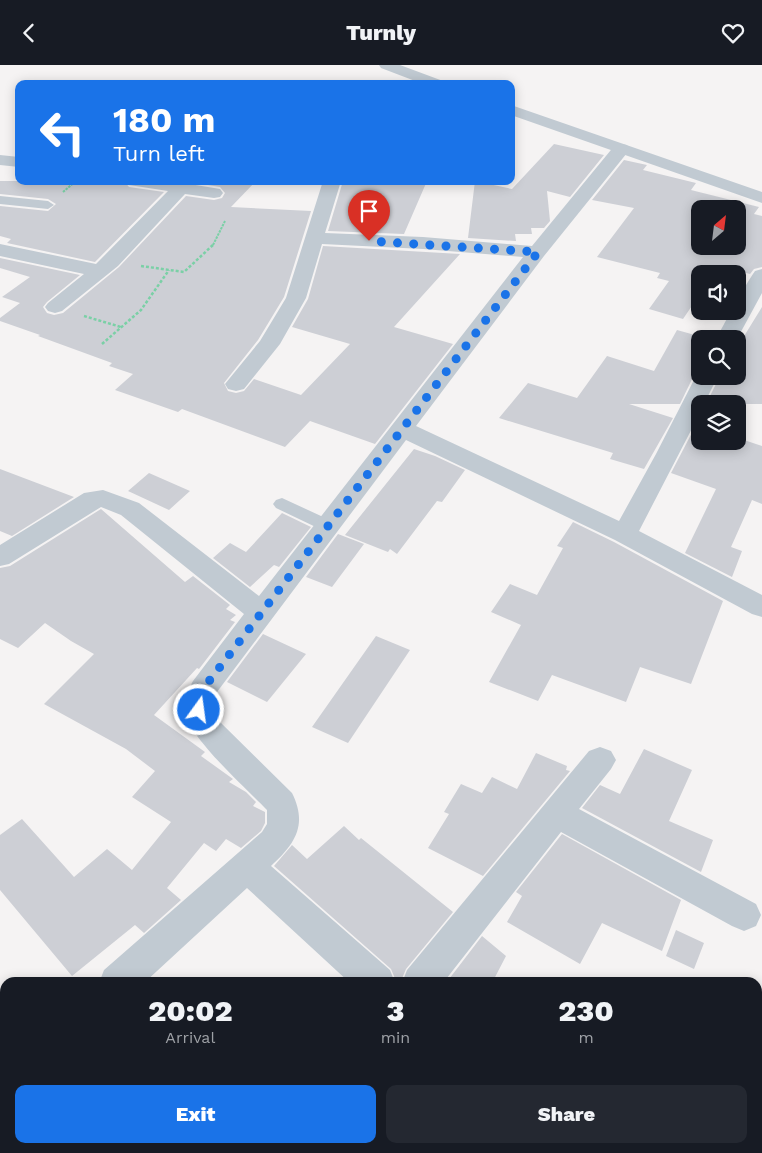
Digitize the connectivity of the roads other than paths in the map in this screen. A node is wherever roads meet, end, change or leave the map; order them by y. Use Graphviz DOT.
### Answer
graph roads {
  1 [pos="386,65"];
  2 [pos="419,80"];
  3 [pos="515,111"];
  4 [pos="621,149"];
  5 [pos="0,160"];
  6 [pos="15,162"];
  7 [pos="158,185"];
  8 [pos="331,185"];
  9 [pos="180,189"];
  10 [pos="214,193"];
  11 [pos="762,197"];
  12 [pos="0,200"];
  13 [pos="48,205"];
  14 [pos="314,238"];
  15 [pos="0,250"];
  16 [pos="538,252"];
  17 [pos="100,271"];
  18 [pos="762,275"];
  19 [pos="55,307"];
  20 [pos="731,330"];
  21 [pos="236,384"];
  22 [pos="702,385"];
  23 [pos="403,429"];
  24 [pos="282,504"];
  25 [pos="328,526"];
  26 [pos="624,534"];
  27 [pos="0,557"];
  28 [pos="762,607"];
  29 [pos="260,612"];
  30 [pos="600,760"];
  31 [pos="558,814"];
  32 [pos="247,866"];
  33 [pos="744,915"];
  34 [pos="124,977"];
  35 [pos="370,977"];
  36 [pos="425,977"];
  1 -- 2 [label="street"];
  3 -- 4 [label="street"];
  4 -- 11 [label="street"];
  4 -- 16 [label="street"];
  5 -- 6 [label="street"];
  7 -- 9 [label="street"];
  8 -- 14 [label="street"];
  9 -- 10 [label="street"];
  9 -- 17 [label="street"];
  12 -- 13 [label="lane"];
  14 -- 16 [label="street"];
  14 -- 21 [label="street"];
  15 -- 17 [label="street"];
  16 -- 23 [label="street"];
  17 -- 19 [label="street"];
  18 -- 20 [label="street"];
  22 -- 26 [label="street"];
  23 -- 25 [label="street"];
  23 -- 26 [label="street"];
  24 -- 25 [label="lane"];
  25 -- 29 [label="street"];
  26 -- 28 [label="street"];
  27 -- 29 [label="street"];
  29 -- 32 [label="street"];
  30 -- 31 [label="street"];
  31 -- 33 [label="street"];
  31 -- 36 [label="street"];
  32 -- 34 [label="street"];
  32 -- 35 [label="street"];
}
